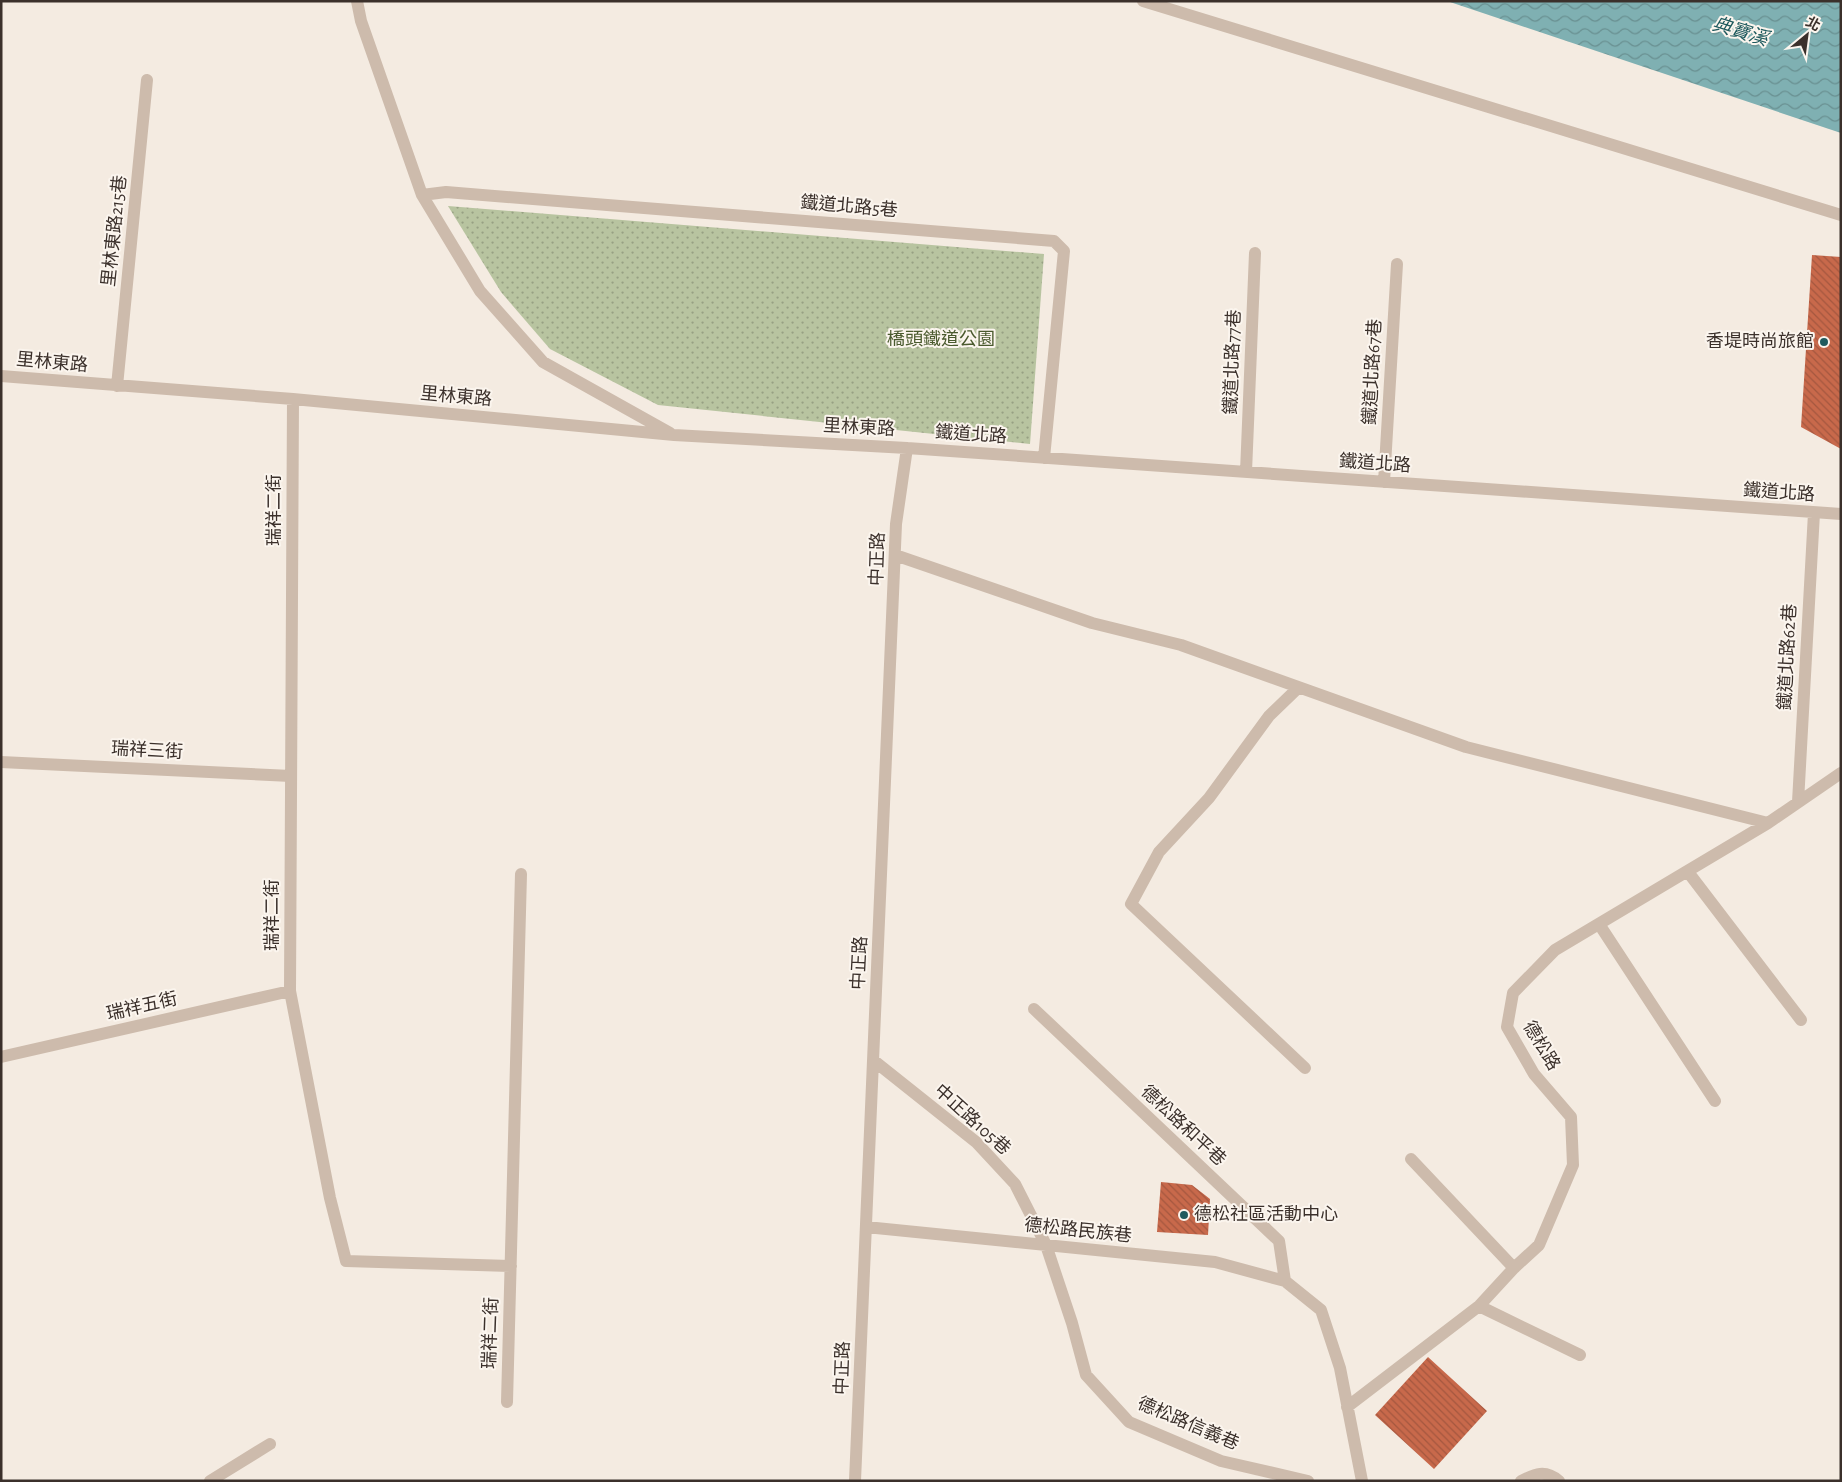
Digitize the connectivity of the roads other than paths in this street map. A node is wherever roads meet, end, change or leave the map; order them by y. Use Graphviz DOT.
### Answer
graph roads {
  1 [pos="356,1"];
  2 [pos="1143,1"];
  3 [pos="147,80"];
  4 [pos="422,195"];
  5 [pos="1841,215"];
  6 [pos="1255,253"];
  7 [pos="1397,264"];
  8 [pos="1,376"];
  9 [pos="117,386"];
  10 [pos="293,399"];
  11 [pos="674,435"];
  12 [pos="907,448"];
  13 [pos="1044,458"];
  14 [pos="1246,472"];
  15 [pos="1384,482"];
  16 [pos="1814,513"];
  17 [pos="1841,514"];
  18 [pos="896,554"];
  19 [pos="1298,688"];
  20 [pos="1,762"];
  21 [pos="1841,773"];
  22 [pos="291,776"];
  23 [pos="1798,802"];
  24 [pos="1768,823"];
  25 [pos="1688,872"];
  26 [pos="521,874"];
  27 [pos="1599,924"];
  28 [pos="290,991"];
  29 [pos="1034,1009"];
  30 [pos="1801,1020"];
  31 [pos="1,1056"];
  32 [pos="873,1060"];
  33 [pos="1305,1068"];
  34 [pos="1715,1100"];
  35 [pos="1411,1159"];
  36 [pos="866,1227"];
  37 [pos="1046,1245"];
  38 [pos="511,1266"];
  39 [pos="1514,1268"];
  40 [pos="1285,1281"];
  41 [pos="1479,1306"];
  42 [pos="1580,1355"];
  43 [pos="507,1402"];
  44 [pos="1347,1407"];
  45 [pos="270,1444"];
  46 [pos="210,1481"];
  47 [pos="855,1481"];
  48 [pos="1308,1481"];
  49 [pos="1362,1481"];
  50 [pos="1520,1481"];
  51 [pos="1558,1481"];
  1 -- 4 [label="street"];
  2 -- 5 [label="street"];
  3 -- 9 [label="street, 里林東路215巷"];
  4 -- 11 [label="street"];
  4 -- 13 [label="street, 鐵道北路5巷"];
  6 -- 14 [label="street, 鐵道北路77巷"];
  7 -- 15 [label="street, 鐵道北路67巷"];
  8 -- 9 [label="street, 里林東路"];
  9 -- 10 [label="street, 里林東路"];
  10 -- 11 [label="street, 里林東路"];
  10 -- 22 [label="street, 瑞祥二街"];
  11 -- 12 [label="street, 里林東路"];
  12 -- 13 [label="street, 鐵道北路"];
  12 -- 18 [label="street, 中正路"];
  13 -- 14 [label="street, 鐵道北路"];
  14 -- 15 [label="street, 鐵道北路"];
  15 -- 16 [label="street, 鐵道北路"];
  16 -- 17 [label="street, 鐵道北路"];
  16 -- 23 [label="street, 鐵道北路62巷"];
  18 -- 19 [label="street"];
  18 -- 32 [label="street, 中正路"];
  19 -- 24 [label="street"];
  19 -- 33 [label="street"];
  20 -- 22 [label="street, 瑞祥三街"];
  21 -- 23 [label="street, 德松路"];
  22 -- 28 [label="street, 瑞祥二街"];
  23 -- 24 [label="street, 德松路"];
  24 -- 25 [label="street, 德松路"];
  25 -- 27 [label="street, 德松路"];
  25 -- 30 [label="street"];
  26 -- 38 [label="street, 瑞祥二街"];
  27 -- 34 [label="street"];
  27 -- 39 [label="street, 德松路"];
  28 -- 31 [label="street, 瑞祥五街"];
  28 -- 38 [label="street, 瑞祥二街"];
  29 -- 40 [label="street, 德松路和平巷"];
  32 -- 36 [label="street, 中正路"];
  32 -- 37 [label="street, 中正路105巷"];
  35 -- 39 [label="street"];
  36 -- 37 [label="street, 德松路民族巷"];
  36 -- 47 [label="street, 中正路"];
  37 -- 40 [label="street, 德松路民族巷"];
  37 -- 48 [label="street, 德松路信義巷"];
  38 -- 43 [label="street, 瑞祥二街"];
  39 -- 41 [label="street, 德松路"];
  40 -- 44 [label="street"];
  41 -- 42 [label="street"];
  41 -- 44 [label="street, 德松路"];
  44 -- 49 [label="street"];
  45 -- 46 [label="street"];
  50 -- 51 [label="street"];
}
